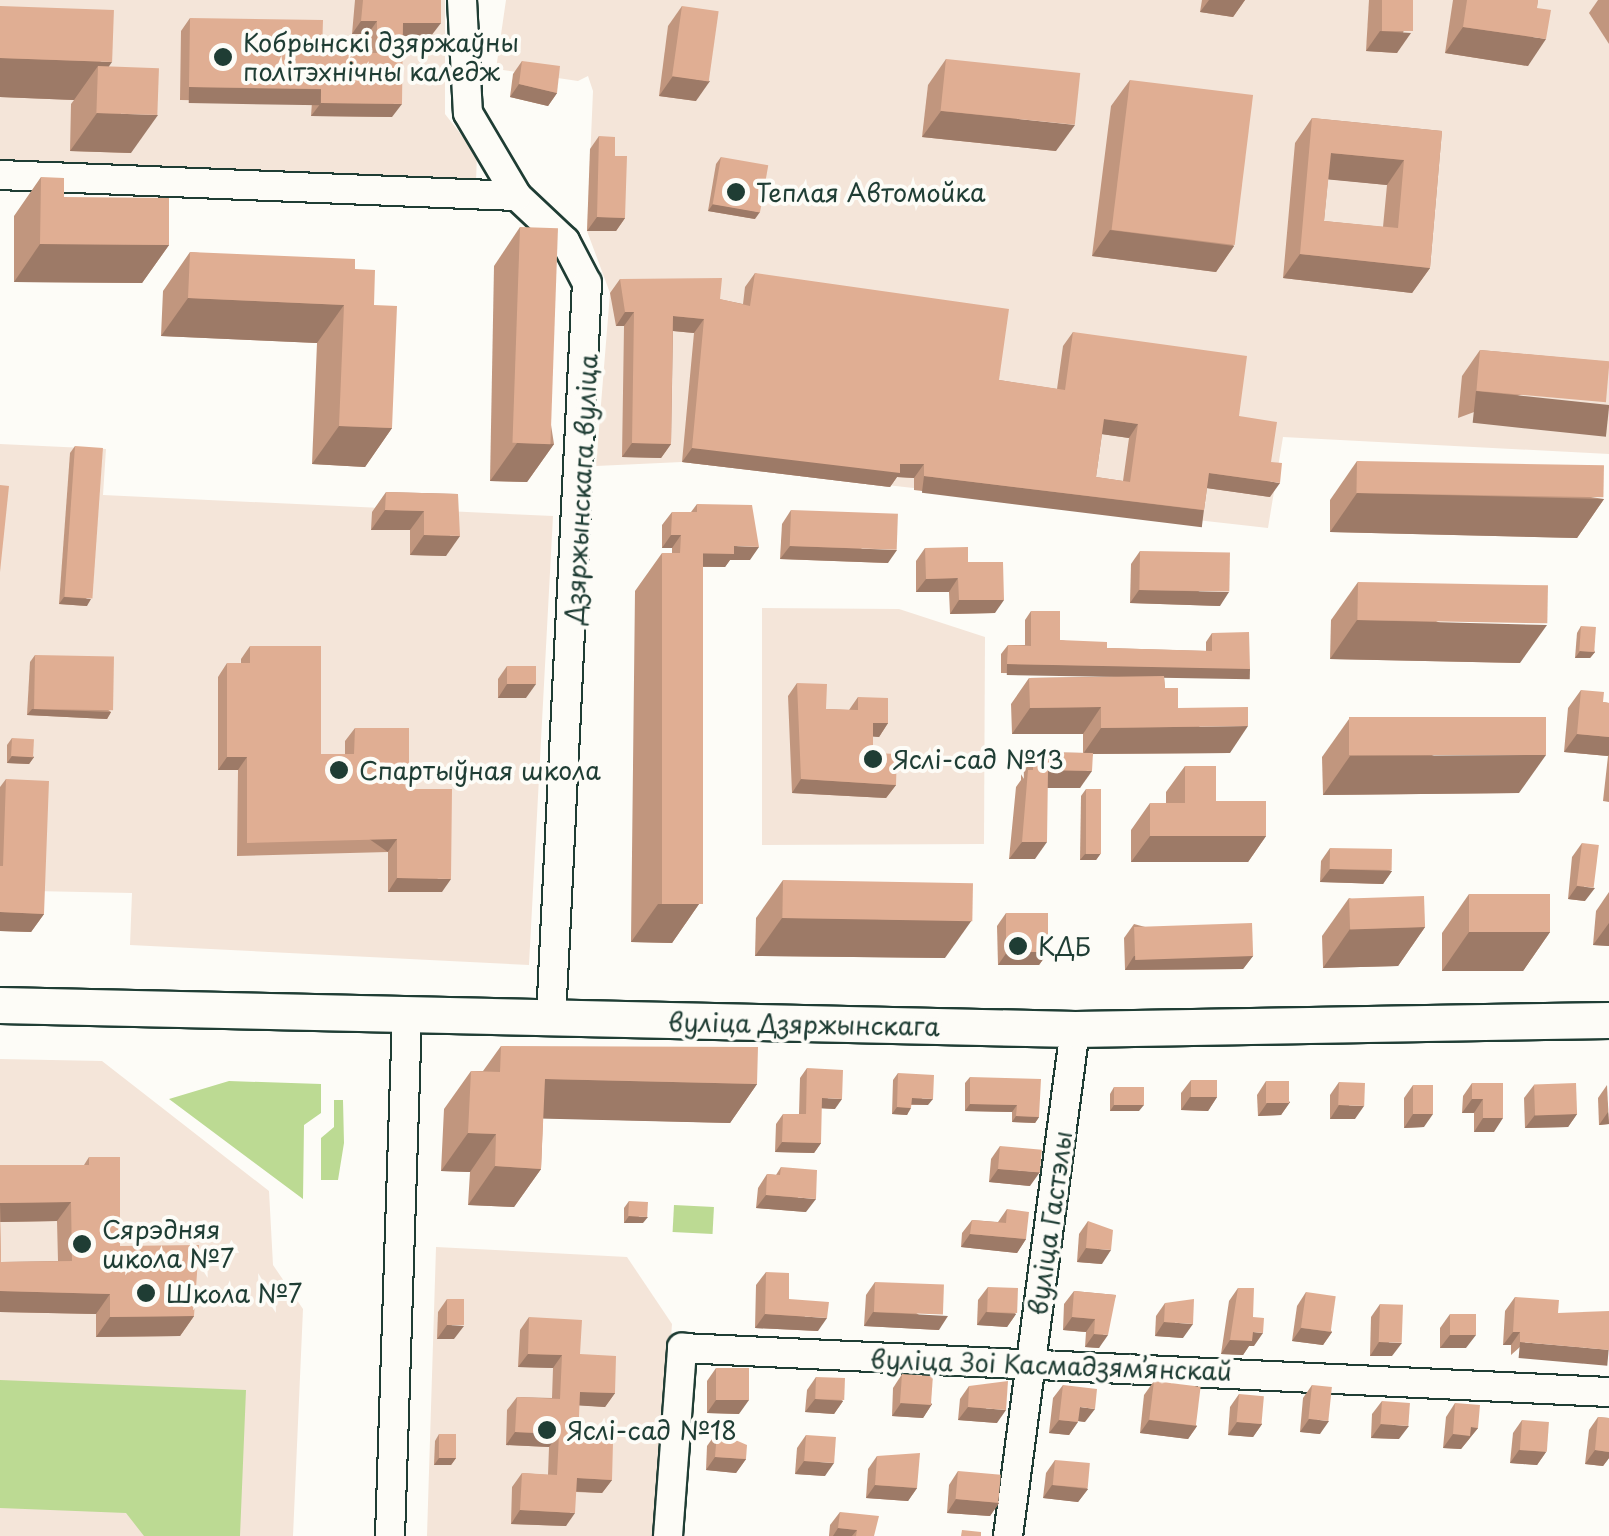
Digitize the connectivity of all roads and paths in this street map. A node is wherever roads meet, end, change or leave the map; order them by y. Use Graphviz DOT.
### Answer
graph roads {
  1 [pos="462,0"];
  2 [pos="0,175"];
  3 [pos="517,196"];
  4 [pos="0,1005"];
  5 [pos="407,1015"];
  6 [pos="551,1018"];
  7 [pos="1609,1020"];
  8 [pos="1076,1029"];
  9 [pos="1031,1363"];
  10 [pos="1609,1392"];
  11 [pos="390,1536"];
  12 [pos="668,1536"];
  13 [pos="1008,1536"];
  1 -- 3 [label="street, Дзяржынскага вуліца"];
  2 -- 3 [label="street"];
  3 -- 6 [label="street, Дзяржынскага вуліца"];
  4 -- 5 [label="main road, вуліца Дзяржынскага"];
  5 -- 6 [label="main road, вуліца Дзяржынскага"];
  5 -- 11 [label="street"];
  6 -- 8 [label="main road, вуліца Дзяржынскага"];
  7 -- 8 [label="main road, вуліца Дзяржынскага"];
  8 -- 9 [label="street, вуліца Гастэлы"];
  9 -- 10 [label="street, вуліца Зоі Касмадзямʼянскай"];
  9 -- 12 [label="street, вуліца Зоі Касмадзямʼянскай"];
  9 -- 13 [label="street, вуліца Гастэлы"];
}
